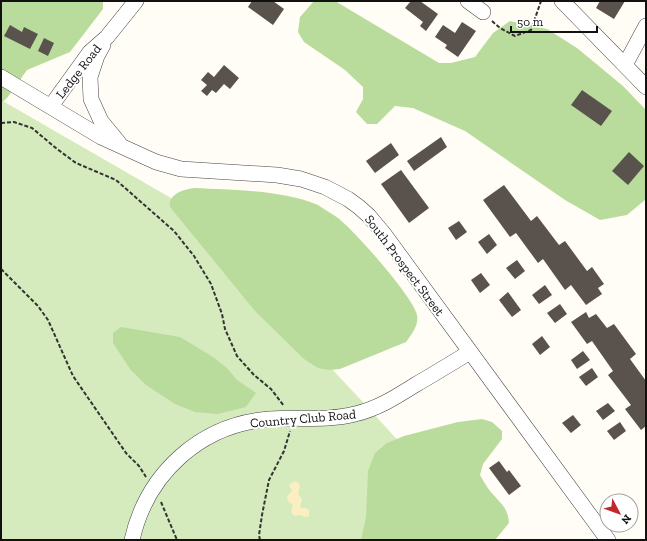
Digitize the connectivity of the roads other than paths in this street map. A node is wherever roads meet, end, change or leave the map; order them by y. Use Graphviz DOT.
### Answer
graph roads {
  1 [pos="136,1"];
  2 [pos="468,1"];
  3 [pos="562,1"];
  4 [pos="483,12"];
  5 [pos="646,26"];
  6 [pos="107,37"];
  7 [pos="625,65"];
  8 [pos="1,77"];
  9 [pos="646,87"];
  10 [pos="51,106"];
  11 [pos="121,146"];
  12 [pos="470,352"];
  13 [pos="132,540"];
  14 [pos="608,540"];
  1 -- 6 [label="street, Ledge Road"];
  2 -- 4 [label="street"];
  3 -- 7 [label="street"];
  5 -- 7 [label="street"];
  6 -- 10 [label="street, Ledge Road"];
  6 -- 11 [label="street, Ledge Road"];
  7 -- 9 [label="street"];
  8 -- 10 [label="street, South Prospect Street"];
  10 -- 11 [label="street, South Prospect Street"];
  11 -- 12 [label="street, South Prospect Street"];
  12 -- 13 [label="street, Country Club Road"];
  12 -- 14 [label="street, South Prospect Street"];
}
